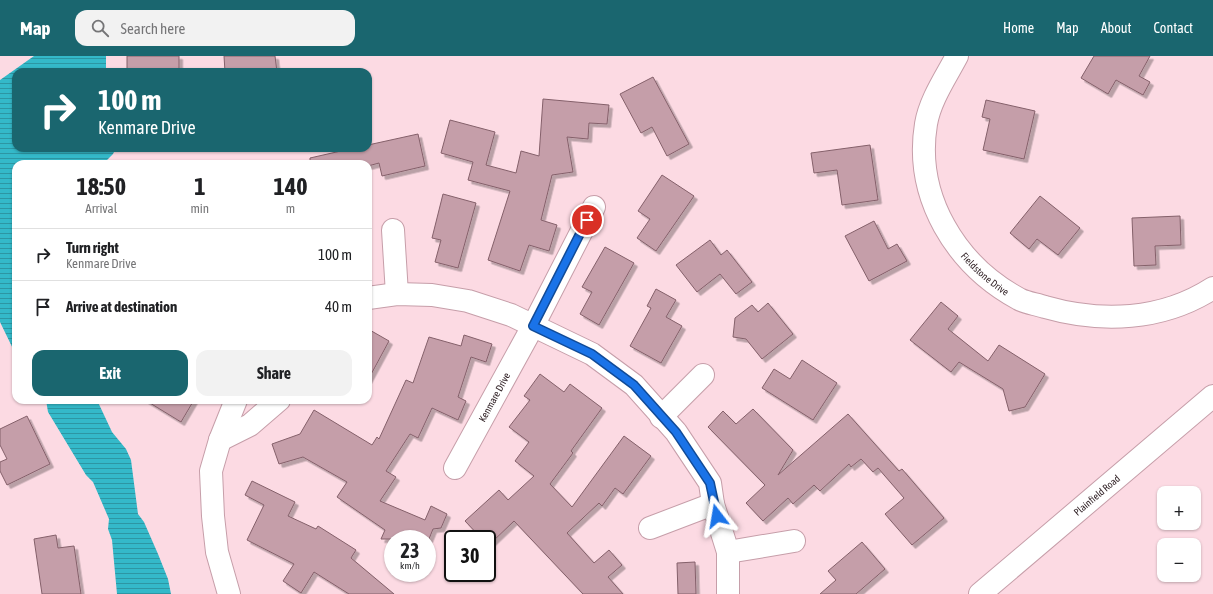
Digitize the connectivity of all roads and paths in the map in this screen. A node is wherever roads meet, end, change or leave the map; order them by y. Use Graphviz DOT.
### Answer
graph roads {
  1 [pos="957,56"];
  2 [pos="594,207"];
  3 [pos="393,230"];
  4 [pos="1213,288"];
  5 [pos="397,294"];
  6 [pos="372,297"];
  7 [pos="533,326"];
  8 [pos="703,375"];
  9 [pos="1213,396"];
  10 [pos="234,404"];
  11 [pos="274,404"];
  12 [pos="661,417"];
  13 [pos="220,440"];
  14 [pos="455,468"];
  15 [pos="713,504"];
  16 [pos="650,528"];
  17 [pos="794,541"];
  18 [pos="728,552"];
  19 [pos="229,594"];
  20 [pos="728,594"];
  21 [pos="980,594"];
  1 -- 4 [label="street, Fieldstone Drive"];
  2 -- 7 [label="street, Kenmare Drive"];
  3 -- 5 [label="street"];
  5 -- 6 [label="street"];
  5 -- 7 [label="street"];
  7 -- 12 [label="street"];
  7 -- 14 [label="street, Kenmare Drive"];
  8 -- 12 [label="street"];
  9 -- 21 [label="street, Plainfield Road"];
  10 -- 13 [label="street"];
  11 -- 13 [label="street"];
  12 -- 15 [label="street"];
  13 -- 19 [label="street"];
  15 -- 16 [label="street"];
  15 -- 18 [label="street"];
  17 -- 18 [label="street"];
  18 -- 20 [label="street"];
}
